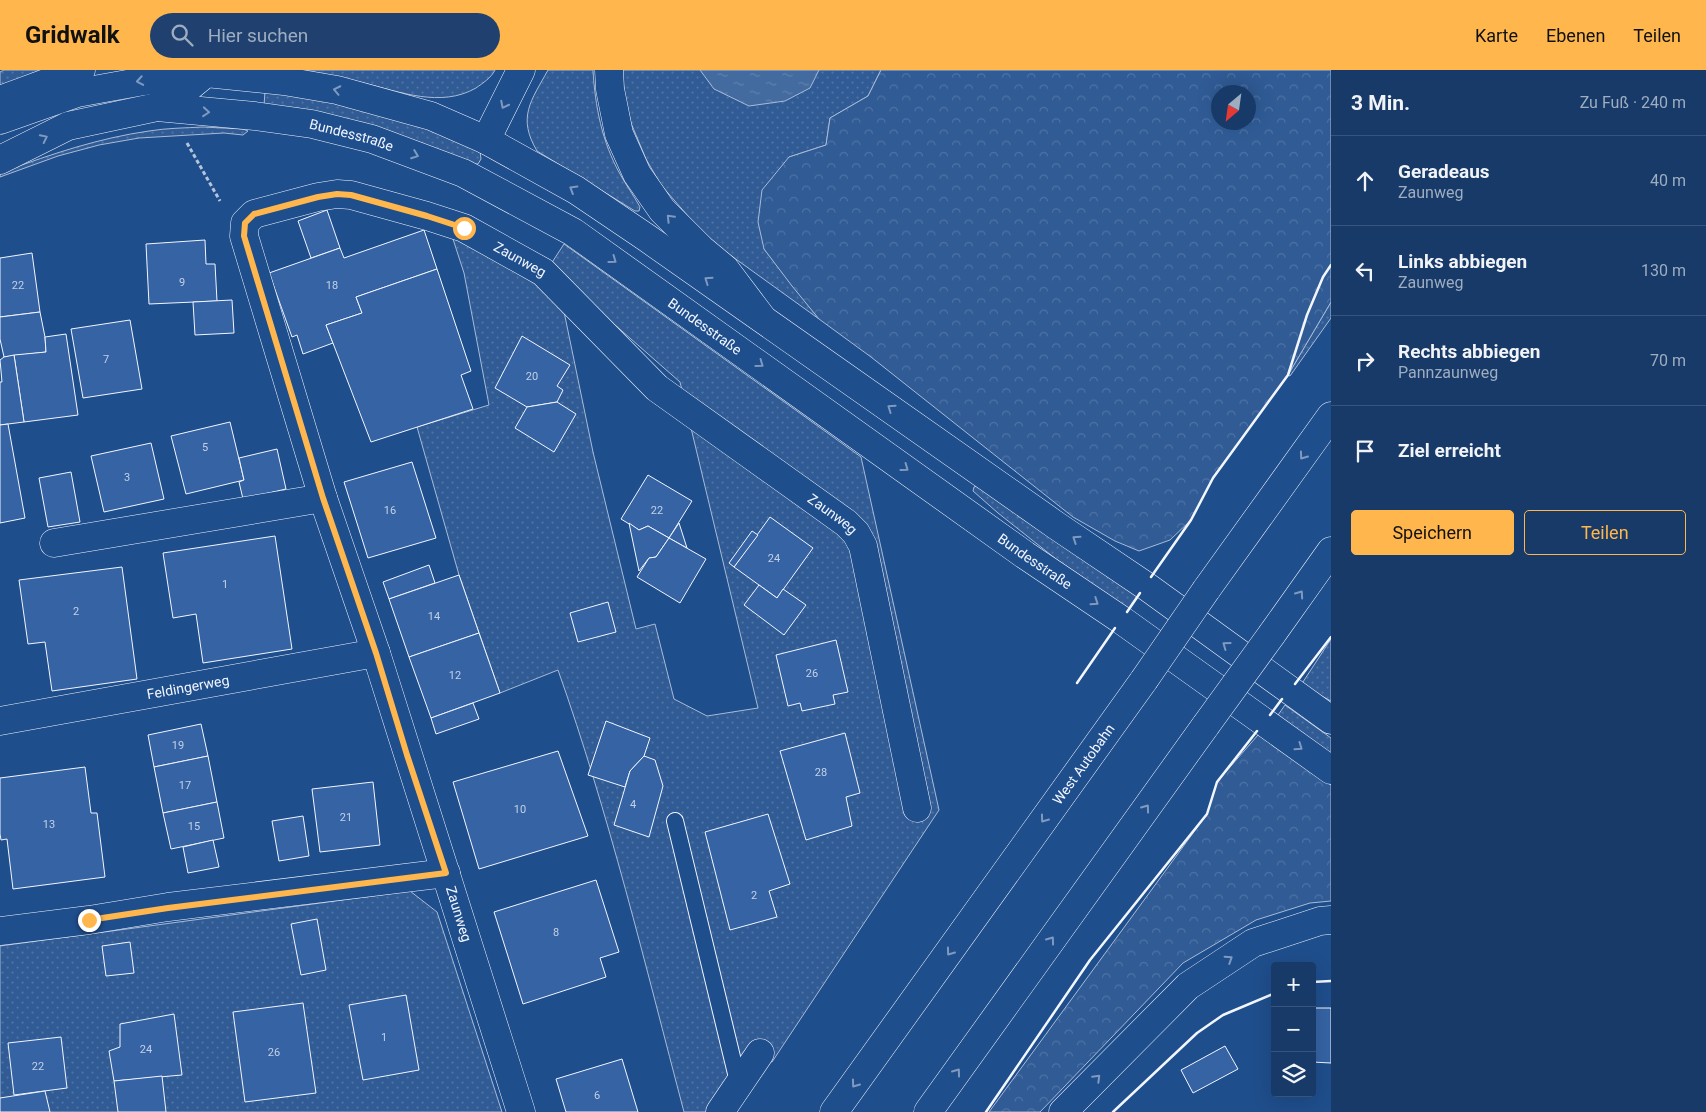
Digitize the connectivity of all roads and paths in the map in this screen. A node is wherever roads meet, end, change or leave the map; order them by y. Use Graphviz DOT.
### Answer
graph roads {
  1 [pos="81,70"];
  2 [pos="521,70"];
  3 [pos="609,70"];
  4 [pos="205,72"];
  5 [pos="0,100"];
  6 [pos="157,107"];
  7 [pos="0,120"];
  8 [pos="486,140"];
  9 [pos="0,160"];
  10 [pos="573,232"];
  11 [pos="762,318"];
  12 [pos="1331,416"];
  13 [pos="323,498"];
  14 [pos="54,543"];
  15 [pos="1331,551"];
  16 [pos="376,653"];
  17 [pos="1331,720"];
  18 [pos="0,721"];
  19 [pos="1331,770"];
  20 [pos="917,808"];
  21 [pos="675,821"];
  22 [pos="446,873"];
  23 [pos="1331,920"];
  24 [pos="0,931"];
  25 [pos="760,1053"];
  26 [pos="739,1086"];
  27 [pos="521,1112"];
  28 [pos="720,1112"];
  29 [pos="834,1112"];
  30 [pos="928,1112"];
  31 [pos="1063,1112"];
  1 -- 5 [label="main road"];
  2 -- 8 [label="main road, one-way"];
  11 -- 3 [label="main road, one-way"];
  4 -- 6 [label="main road"];
  4 -- 7 [label="main road, one-way"];
  8 -- 4 [label="main road, one-way"];
  9 -- 6 [label="main road, Bundesstraße, one-way"];
  6 -- 10 [label="main road, Bundesstraße, one-way"];
  8 -- 10 [label="main road"];
  11 -- 8 [label="main road, one-way"];
  10 -- 19 [label="main road, Bundesstraße, one-way"];
  17 -- 11 [label="main road, one-way"];
  12 -- 29 [label="main road, West Autobahn, one-way, bridge"];
  13 -- 14 [label="main road"];
  13 -- 16 [label="main road, Zaunweg"];
  13 -- 20 [label="main road, Zaunweg"];
  30 -- 15 [label="main road, one-way, bridge"];
  16 -- 18 [label="main road, Feldingerweg"];
  16 -- 22 [label="main road, Zaunweg"];
  21 -- 26 [label="lane"];
  22 -- 24 [label="main road"];
  22 -- 27 [label="main road, Zaunweg"];
  31 -- 23 [label="main road, one-way"];
  25 -- 26 [label="main road"];
  26 -- 28 [label="main road"];
}
